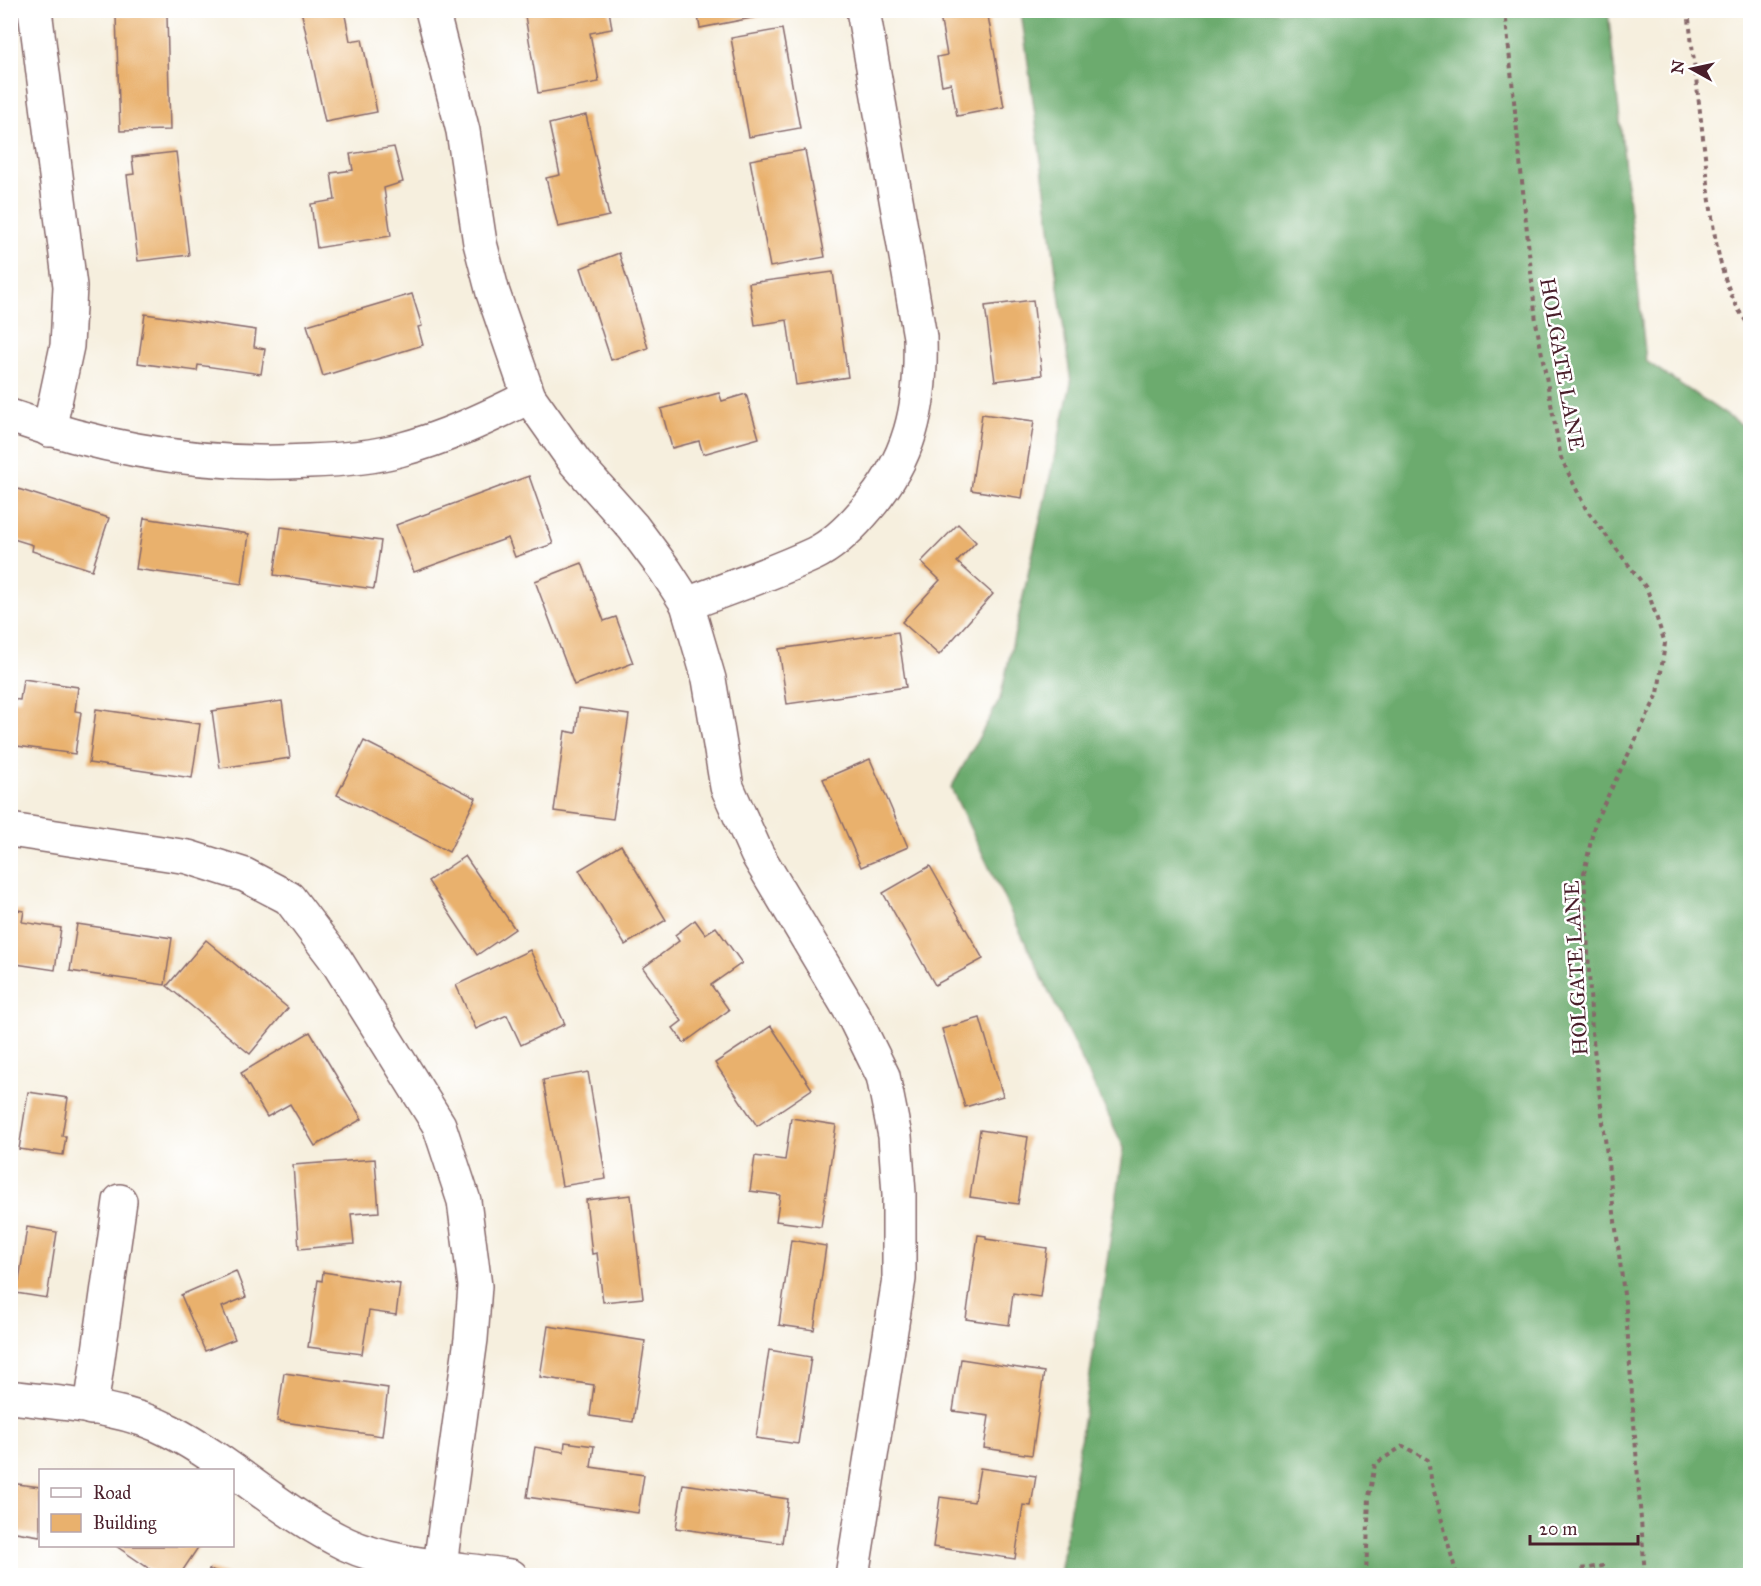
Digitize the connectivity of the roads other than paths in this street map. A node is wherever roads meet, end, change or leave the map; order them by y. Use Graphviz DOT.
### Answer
graph roads {
  1 [pos="35,10"];
  2 [pos="432,10"];
  3 [pos="863,10"];
  4 [pos="530,397"];
  5 [pos="10,416"];
  6 [pos="48,430"];
  7 [pos="687,604"];
  8 [pos="10,830"];
  9 [pos="120,1201"];
  10 [pos="10,1397"];
  11 [pos="91,1408"];
  12 [pos="231,1469"];
  13 [pos="234,1471"];
  14 [pos="440,1565"];
  15 [pos="511,1575"];
  16 [pos="852,1575"];
  1 -- 6 [label="street"];
  2 -- 4 [label="street"];
  3 -- 7 [label="street"];
  4 -- 6 [label="street"];
  4 -- 7 [label="street"];
  5 -- 6 [label="street"];
  7 -- 16 [label="street"];
  8 -- 14 [label="street"];
  9 -- 11 [label="street"];
  10 -- 11 [label="street"];
  11 -- 12 [label="street"];
  13 -- 14 [label="street"];
  14 -- 15 [label="street"];
}
